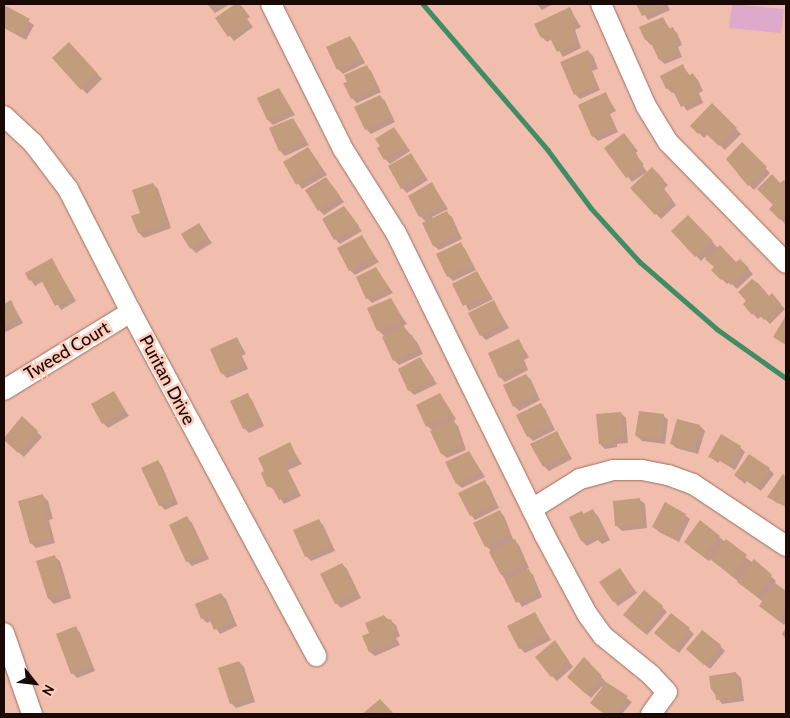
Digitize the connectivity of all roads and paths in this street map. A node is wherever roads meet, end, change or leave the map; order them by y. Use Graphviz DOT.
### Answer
graph roads {
  1 [pos="271,4"];
  2 [pos="601,4"];
  3 [pos="4,116"];
  4 [pos="786,264"];
  5 [pos="131,312"];
  6 [pos="4,390"];
  7 [pos="532,509"];
  8 [pos="786,546"];
  9 [pos="4,633"];
  10 [pos="316,656"];
  11 [pos="32,714"];
  12 [pos="651,714"];
  1 -- 7 [label="street"];
  2 -- 4 [label="street"];
  3 -- 5 [label="street, Puritan Drive"];
  5 -- 6 [label="street, Tweed Court"];
  5 -- 10 [label="street, Puritan Drive"];
  7 -- 8 [label="street"];
  7 -- 12 [label="street"];
  9 -- 11 [label="street"];
}
